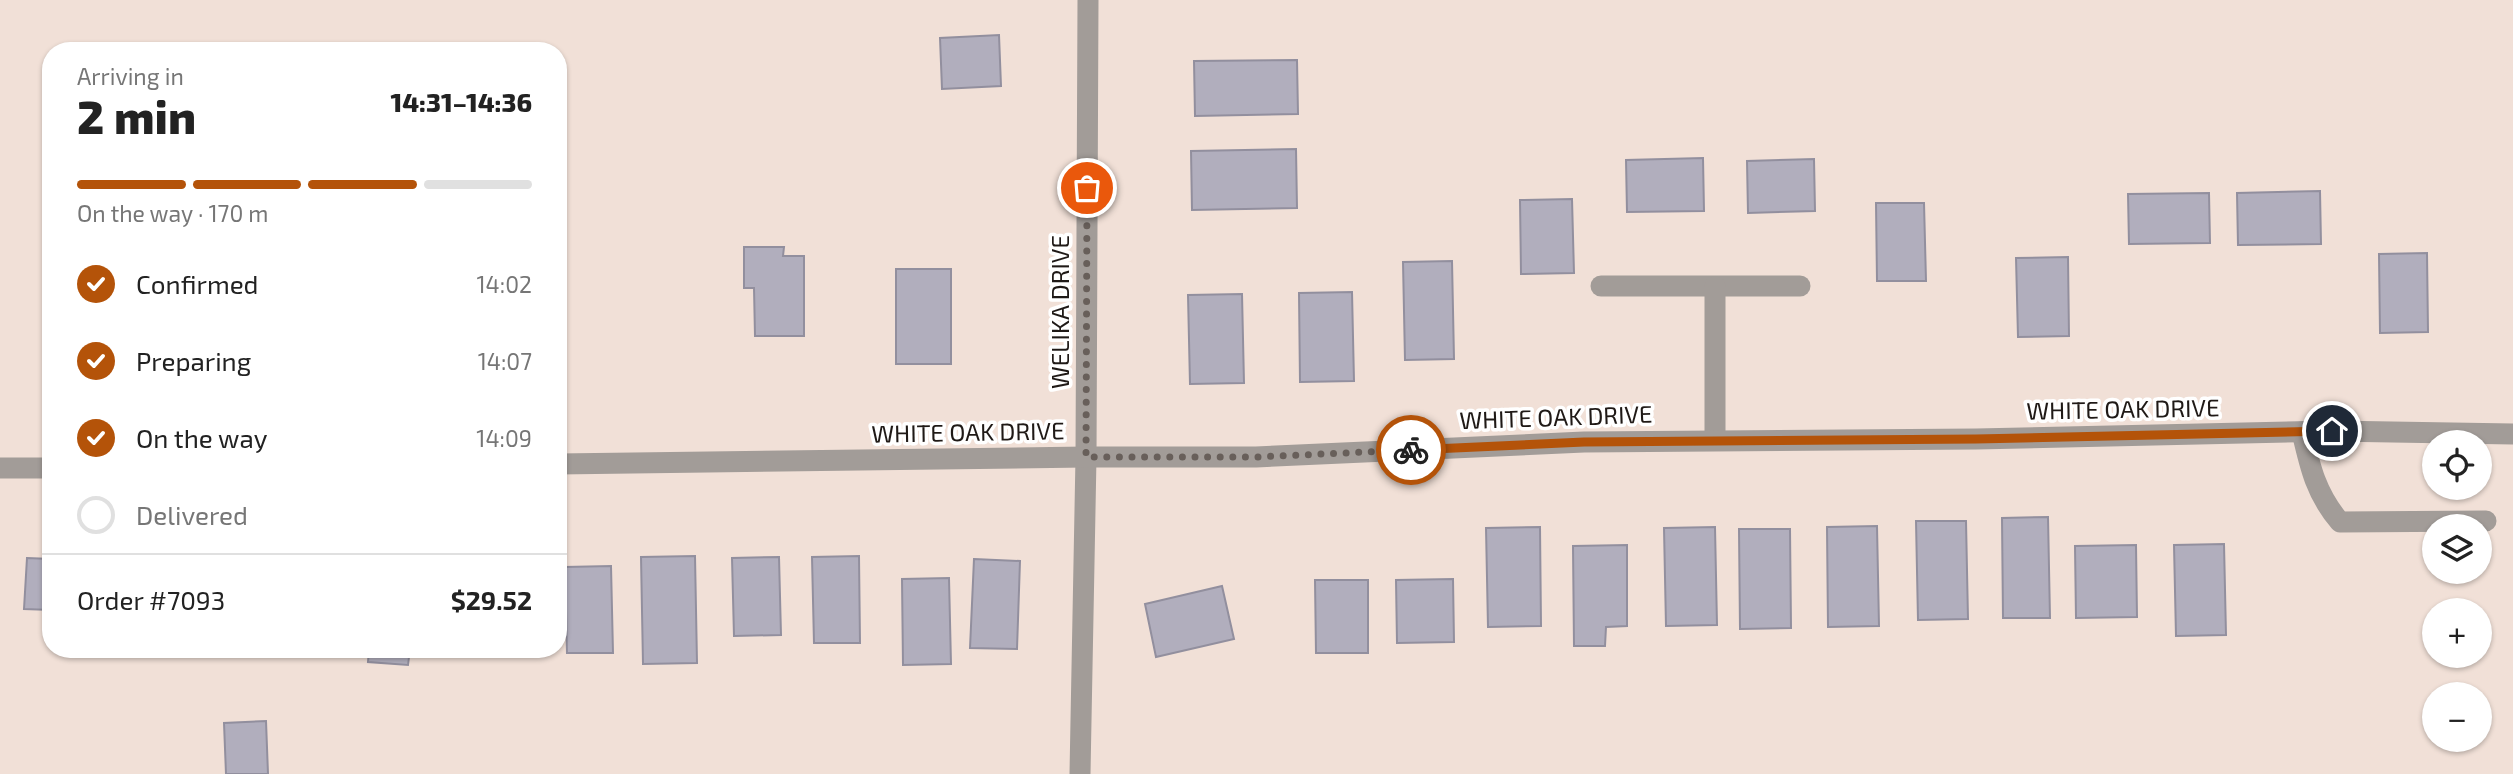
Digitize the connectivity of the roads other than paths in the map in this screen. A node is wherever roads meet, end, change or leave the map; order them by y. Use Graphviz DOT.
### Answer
graph roads {
  1 [pos="1088,0"];
  2 [pos="1601,286"];
  3 [pos="1800,286"];
  4 [pos="1715,287"];
  5 [pos="2302,432"];
  6 [pos="2513,434"];
  7 [pos="1715,440"];
  8 [pos="1086,457"];
  9 [pos="567,464"];
  10 [pos="0,468"];
  11 [pos="42,468"];
  12 [pos="2422,521"];
  13 [pos="1080,774"];
  1 -- 8 [label="street, WELIKA DRIVE"];
  2 -- 4 [label="street"];
  3 -- 4 [label="street"];
  4 -- 7 [label="street"];
  5 -- 6 [label="street, WHITE OAK DRIVE"];
  5 -- 7 [label="street, WHITE OAK DRIVE"];
  5 -- 12 [label="street"];
  7 -- 8 [label="street, WHITE OAK DRIVE"];
  8 -- 9 [label="street, WHITE OAK DRIVE"];
  8 -- 13 [label="street, WELIKA DRIVE"];
  10 -- 11 [label="street"];
}
